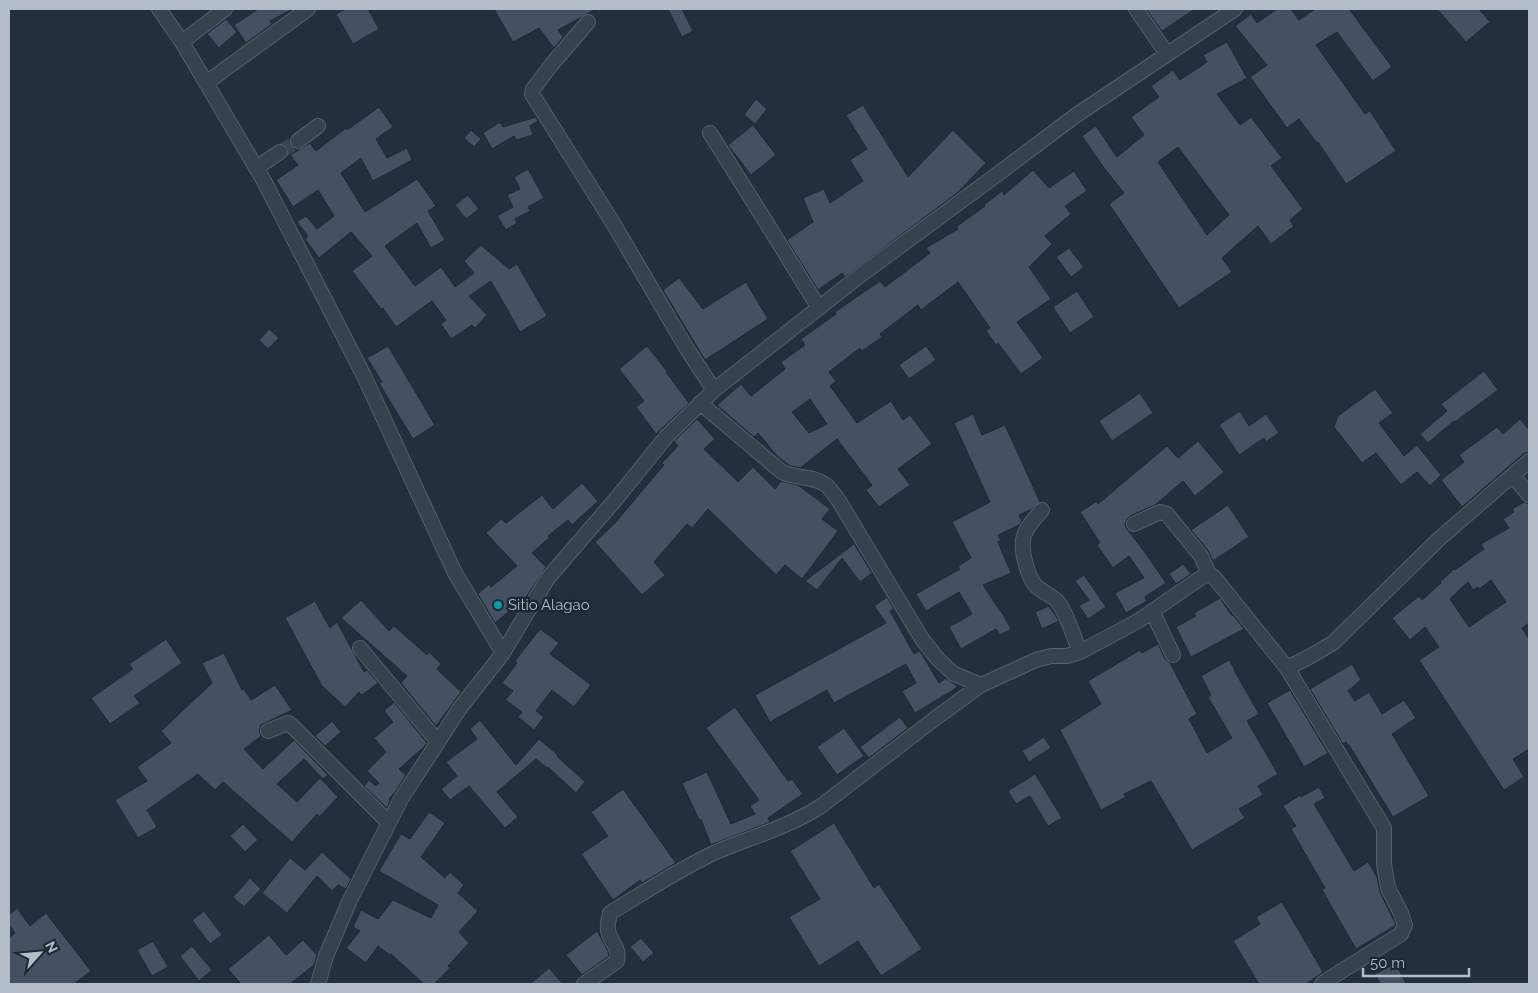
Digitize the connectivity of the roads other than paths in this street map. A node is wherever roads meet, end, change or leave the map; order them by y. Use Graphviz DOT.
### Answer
graph roads {
  1 [pos="159,9"];
  2 [pos="225,9"];
  3 [pos="308,9"];
  4 [pos="1136,9"];
  5 [pos="1234,9"];
  6 [pos="588,22"];
  7 [pos="182,42"];
  8 [pos="1167,54"];
  9 [pos="206,83"];
  10 [pos="318,126"];
  11 [pos="710,133"];
  12 [pos="298,141"];
  13 [pos="280,152"];
  14 [pos="256,168"];
  15 [pos="819,308"];
  16 [pos="714,390"];
  17 [pos="700,403"];
  18 [pos="1529,461"];
  19 [pos="1513,476"];
  20 [pos="1529,495"];
  21 [pos="1042,510"];
  22 [pos="1134,524"];
  23 [pos="1208,574"];
  24 [pos="1152,611"];
  25 [pos="360,648"];
  26 [pos="1080,652"];
  27 [pos="503,653"];
  28 [pos="1173,655"];
  29 [pos="1287,668"];
  30 [pos="981,685"];
  31 [pos="268,731"];
  32 [pos="438,742"];
  33 [pos="389,823"];
  34 [pos="318,984"];
  35 [pos="584,984"];
  36 [pos="1322,984"];
  1 -- 7 [label="street"];
  2 -- 7 [label="street"];
  3 -- 9 [label="street"];
  4 -- 8 [label="street"];
  5 -- 8 [label="street"];
  6 -- 16 [label="street"];
  7 -- 9 [label="street"];
  8 -- 15 [label="street"];
  9 -- 14 [label="street"];
  10 -- 12 [label="street"];
  11 -- 15 [label="street"];
  13 -- 14 [label="street"];
  14 -- 27 [label="street"];
  15 -- 16 [label="street"];
  16 -- 17 [label="street"];
  17 -- 27 [label="street"];
  17 -- 30 [label="street"];
  18 -- 19 [label="street"];
  19 -- 20 [label="street"];
  19 -- 29 [label="street"];
  21 -- 26 [label="street"];
  22 -- 23 [label="street"];
  23 -- 24 [label="street"];
  23 -- 29 [label="street"];
  24 -- 26 [label="street"];
  24 -- 28 [label="street"];
  25 -- 32 [label="street"];
  26 -- 30 [label="street"];
  27 -- 32 [label="street"];
  29 -- 36 [label="street"];
  30 -- 35 [label="street"];
  31 -- 33 [label="street"];
  32 -- 33 [label="street"];
  33 -- 34 [label="street"];
}
